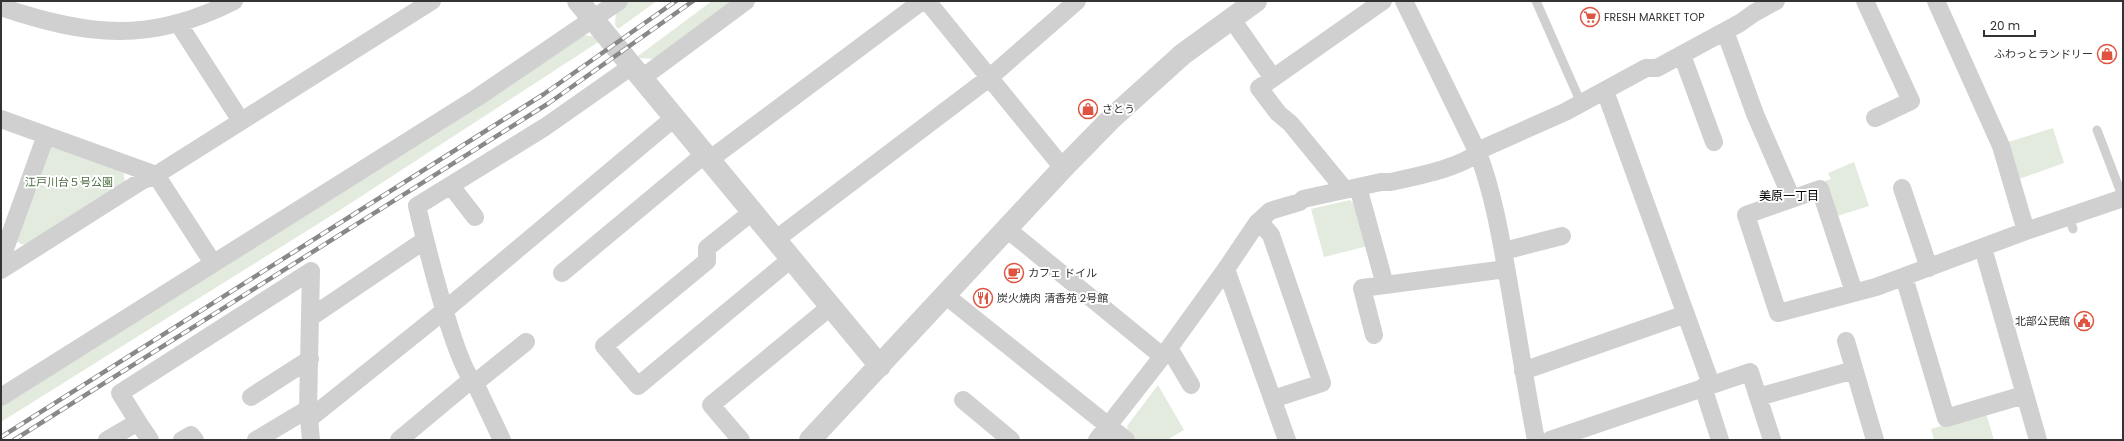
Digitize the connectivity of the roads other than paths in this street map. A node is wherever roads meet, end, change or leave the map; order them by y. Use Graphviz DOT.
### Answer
graph roads {
  1 [pos="234,1"];
  2 [pos="432,1"];
  3 [pos="578,1"];
  4 [pos="619,1"];
  5 [pos="746,1"];
  6 [pos="922,1"];
  7 [pos="927,1"];
  8 [pos="1076,1"];
  9 [pos="1256,1"];
  10 [pos="1383,1"];
  11 [pos="1404,1"];
  12 [pos="1536,1"];
  13 [pos="1776,1"];
  14 [pos="1866,1"];
  15 [pos="1936,1"];
  16 [pos="1,7"];
  17 [pos="1231,18"];
  18 [pos="594,20"];
  19 [pos="178,23"];
  20 [pos="1725,31"];
  21 [pos="1682,55"];
  22 [pos="637,72"];
  23 [pos="989,78"];
  24 [pos="1273,78"];
  25 [pos="1605,91"];
  26 [pos="1581,103"];
  27 [pos="674,118"];
  28 [pos="1875,118"];
  29 [pos="1,119"];
  30 [pos="240,121"];
  31 [pos="2097,130"];
  32 [pos="46,135"];
  33 [pos="1714,142"];
  34 [pos="1478,154"];
  35 [pos="707,157"];
  36 [pos="1063,168"];
  37 [pos="156,175"];
  38 [pos="451,186"];
  39 [pos="1351,188"];
  40 [pos="1902,188"];
  41 [pos="2123,198"];
  42 [pos="1792,199"];
  43 [pos="752,212"];
  44 [pos="475,217"];
  45 [pos="1257,223"];
  46 [pos="1007,229"];
  47 [pos="2026,231"];
  48 [pos="1562,236"];
  49 [pos="425,240"];
  50 [pos="775,240"];
  51 [pos="1983,248"];
  52 [pos="1504,251"];
  53 [pos="791,259"];
  54 [pos="1,260"];
  55 [pos="213,263"];
  56 [pos="1929,268"];
  57 [pos="1226,269"];
  58 [pos="1,270"];
  59 [pos="1506,270"];
  60 [pos="562,273"];
  61 [pos="1904,277"];
  62 [pos="1385,285"];
  63 [pos="1854,292"];
  64 [pos="946,296"];
  65 [pos="830,307"];
  66 [pos="445,310"];
  67 [pos="1686,314"];
  68 [pos="311,317"];
  69 [pos="1374,335"];
  70 [pos="1846,341"];
  71 [pos="526,342"];
  72 [pos="1166,352"];
  73 [pos="310,359"];
  74 [pos="880,366"];
  75 [pos="1854,370"];
  76 [pos="1522,371"];
  77 [pos="473,381"];
  78 [pos="1191,385"];
  79 [pos="1707,386"];
  80 [pos="2024,395"];
  81 [pos="1,397"];
  82 [pos="251,397"];
  83 [pos="1758,397"];
  84 [pos="963,400"];
  85 [pos="1273,400"];
  86 [pos="309,414"];
  87 [pos="138,422"];
  88 [pos="1108,425"];
  89 [pos="498,438"];
  90 [pos="107,440"];
  91 [pos="150,440"];
  92 [pos="182,440"];
  93 [pos="195,440"];
  94 [pos="256,440"];
  95 [pos="311,440"];
  96 [pos="399,440"];
  97 [pos="741,440"];
  98 [pos="810,440"];
  99 [pos="1011,440"];
  100 [pos="1097,440"];
  101 [pos="1126,440"];
  102 [pos="1287,440"];
  103 [pos="1536,440"];
  104 [pos="1550,440"];
  105 [pos="1720,440"];
  106 [pos="1772,440"];
  107 [pos="1875,440"];
  108 [pos="2038,440"];
  1 -- 19 [label="street"];
  2 -- 30 [label="street"];
  3 -- 18 [label="street"];
  4 -- 18 [label="street"];
  5 -- 22 [label="street"];
  6 -- 35 [label="street"];
  7 -- 23 [label="street"];
  8 -- 23 [label="street"];
  9 -- 17 [label="street"];
  10 -- 24 [label="street"];
  11 -- 34 [label="street"];
  12 -- 26 [label="lane"];
  13 -- 20 [label="street"];
  14 -- 28 [label="street"];
  15 -- 47 [label="street"];
  16 -- 19 [label="street"];
  17 -- 24 [label="street"];
  17 -- 36 [label="street"];
  18 -- 22 [label="street"];
  18 -- 55 [label="street"];
  19 -- 30 [label="street"];
  20 -- 21 [label="street"];
  20 -- 42 [label="street"];
  21 -- 25 [label="street"];
  21 -- 33 [label="street"];
  22 -- 27 [label="street"];
  22 -- 38 [label="street"];
  23 -- 36 [label="street"];
  23 -- 50 [label="street"];
  24 -- 39 [label="street"];
  25 -- 26 [label="street"];
  25 -- 67 [label="street"];
  26 -- 34 [label="street"];
  27 -- 35 [label="street"];
  27 -- 66 [label="street"];
  29 -- 32 [label="street"];
  30 -- 37 [label="street"];
  31 -- 41 [label="lane"];
  32 -- 37 [label="street"];
  32 -- 54 [label="street"];
  34 -- 39 [label="street"];
  34 -- 52 [label="street"];
  35 -- 43 [label="street"];
  35 -- 60 [label="street"];
  36 -- 46 [label="street"];
  37 -- 55 [label="street"];
  37 -- 58 [label="street"];
  38 -- 44 [label="street"];
  38 -- 49 [label="street"];
  39 -- 45 [label="street"];
  39 -- 62 [label="street"];
  40 -- 56 [label="street"];
  41 -- 47 [label="street"];
  42 -- 63 [label="street"];
  42 -- 63 [label="street"];
  43 -- 50 [label="street"];
  43 -- 53 [label="street"];
  45 -- 57 [label="street"];
  45 -- 85 [label="street"];
  46 -- 64 [label="street"];
  46 -- 72 [label="street"];
  47 -- 51 [label="street"];
  48 -- 52 [label="street"];
  49 -- 66 [label="street"];
  49 -- 68 [label="street"];
  50 -- 53 [label="street"];
  51 -- 56 [label="street"];
  51 -- 80 [label="street"];
  52 -- 59 [label="street"];
  53 -- 65 [label="street"];
  55 -- 81 [label="street"];
  56 -- 61 [label="street"];
  57 -- 72 [label="street"];
  57 -- 85 [label="street"];
  59 -- 62 [label="street"];
  59 -- 76 [label="street"];
  61 -- 63 [label="street"];
  61 -- 80 [label="street"];
  62 -- 69 [label="street"];
  64 -- 74 [label="street"];
  64 -- 88 [label="street"];
  65 -- 74 [label="street"];
  65 -- 97 [label="street"];
  66 -- 77 [label="street"];
  66 -- 86 [label="street"];
  67 -- 76 [label="street"];
  67 -- 79 [label="street"];
  68 -- 73 [label="street"];
  68 -- 87 [label="street"];
  70 -- 75 [label="street"];
  71 -- 77 [label="street"];
  72 -- 78 [label="street"];
  72 -- 88 [label="street"];
  73 -- 82 [label="street"];
  73 -- 86 [label="street"];
  74 -- 98 [label="street"];
  75 -- 83 [label="street"];
  75 -- 107 [label="street"];
  76 -- 103 [label="street"];
  77 -- 89 [label="street"];
  77 -- 96 [label="street"];
  79 -- 83 [label="street"];
  79 -- 104 [label="street"];
  79 -- 105 [label="street"];
  80 -- 108 [label="street"];
  83 -- 106 [label="street"];
  84 -- 99 [label="street"];
  85 -- 102 [label="street"];
  86 -- 94 [label="street"];
  86 -- 95 [label="street"];
  87 -- 90 [label="street"];
  87 -- 91 [label="street"];
  88 -- 100 [label="street"];
  88 -- 101 [label="street"];
  92 -- 93 [label="street"];
}
